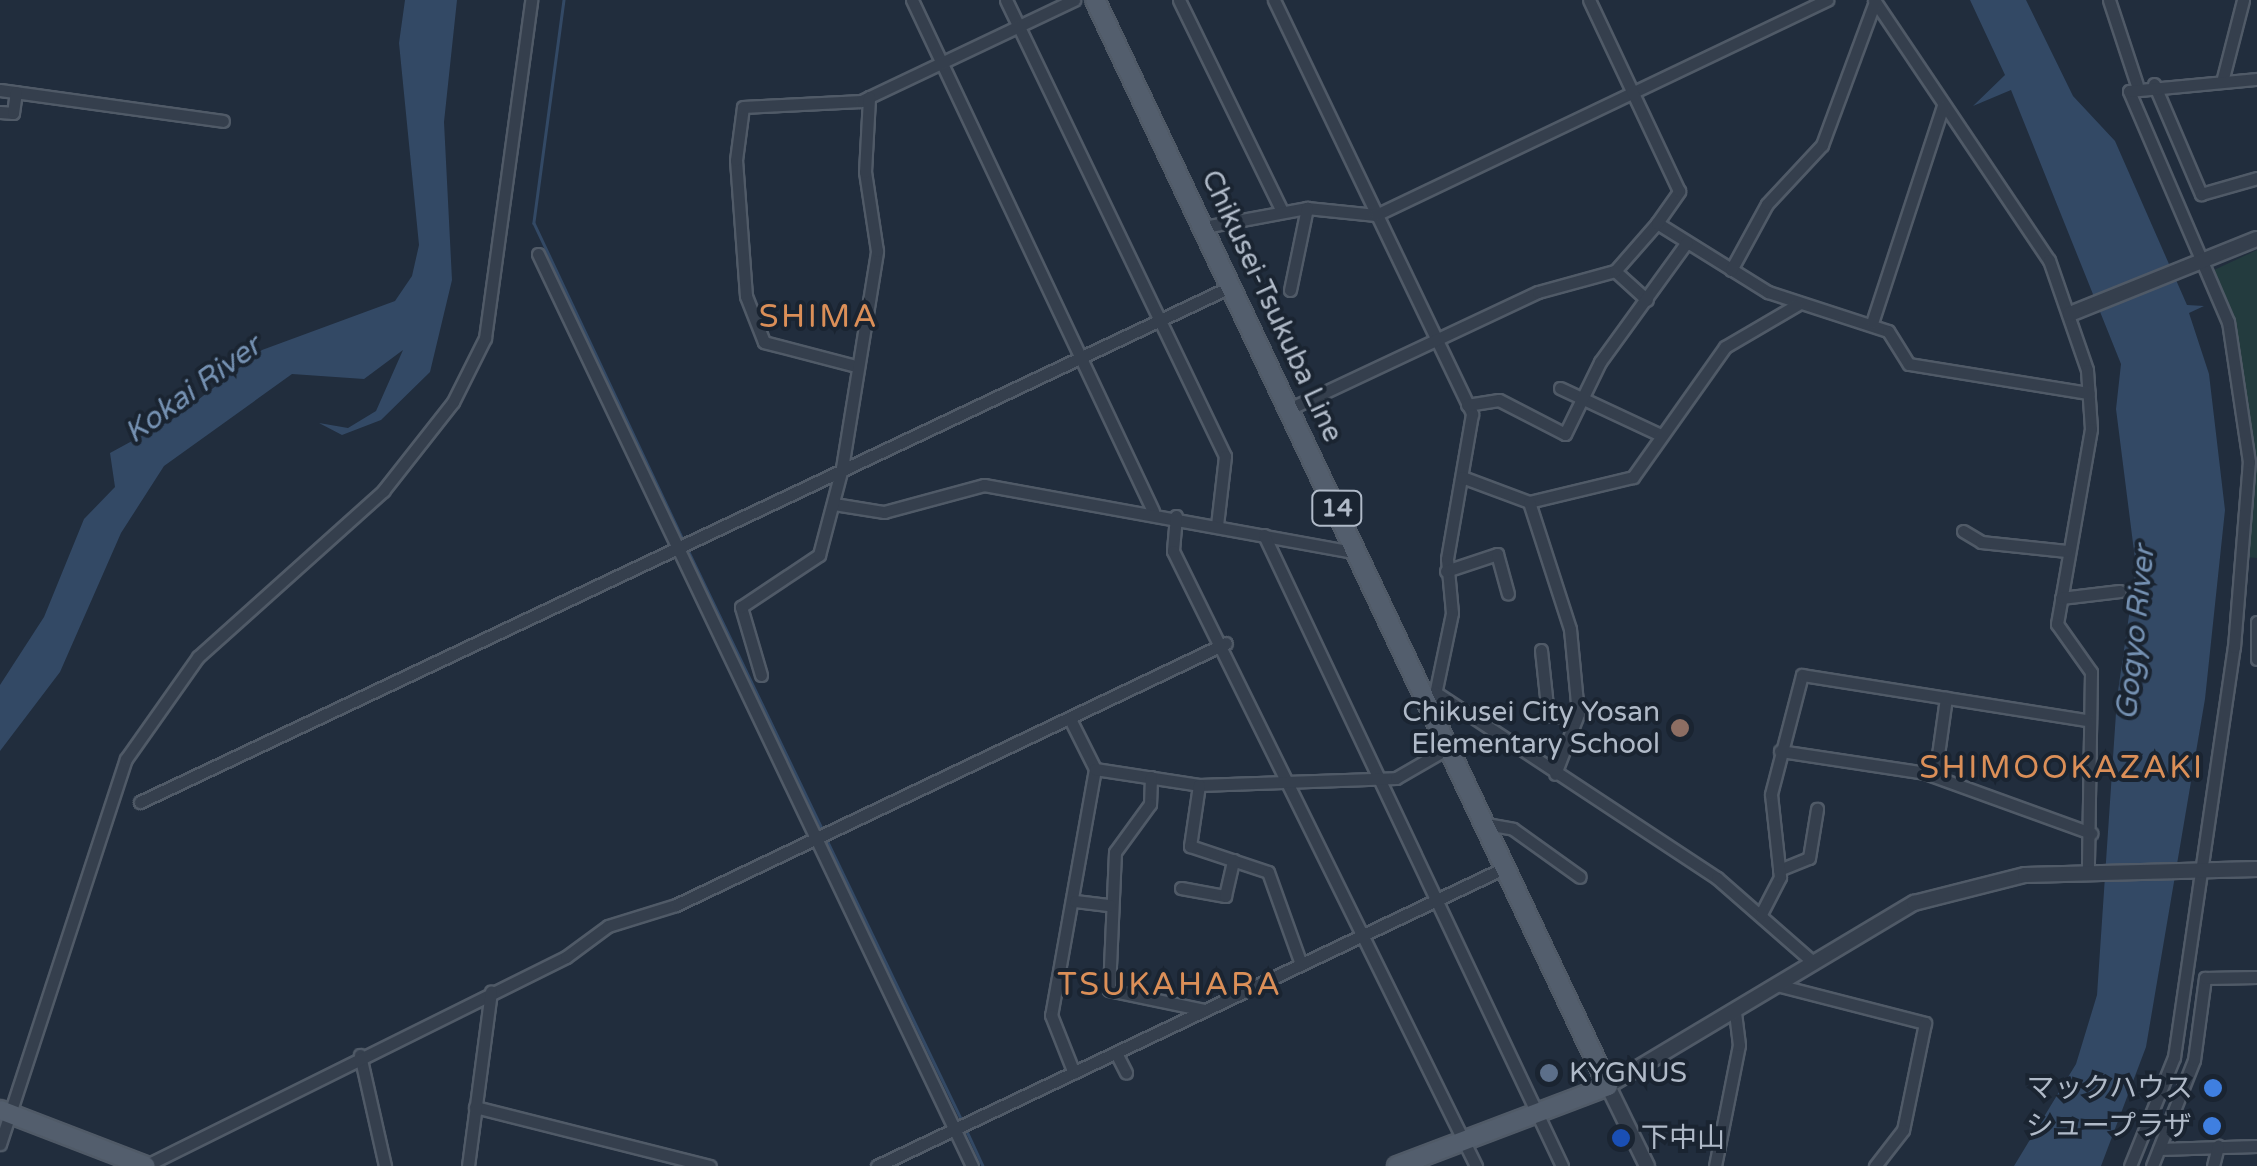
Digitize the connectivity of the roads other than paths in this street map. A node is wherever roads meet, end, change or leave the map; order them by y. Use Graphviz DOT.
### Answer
graph roads {
  1 [pos="531,0"];
  2 [pos="912,0"];
  3 [pos="1006,0"];
  4 [pos="1074,0"];
  5 [pos="1095,0"];
  6 [pos="1179,0"];
  7 [pos="1274,0"];
  8 [pos="1589,0"];
  9 [pos="1827,0"];
  10 [pos="2109,0"];
  11 [pos="2243,0"];
  12 [pos="1875,1"];
  13 [pos="1018,26"];
  14 [pos="940,62"];
  15 [pos="2223,78"];
  16 [pos="2257,79"];
  17 [pos="2154,84"];
  18 [pos="2138,86"];
  19 [pos="0,90"];
  20 [pos="16,92"];
  21 [pos="1633,92"];
  22 [pos="869,98"];
  23 [pos="1943,106"];
  24 [pos="0,112"];
  25 [pos="222,120"];
  26 [pos="2257,178"];
  27 [pos="1306,208"];
  28 [pos="1282,211"];
  29 [pos="1376,215"];
  30 [pos="1657,223"];
  31 [pos="1204,227"];
  32 [pos="2257,239"];
  33 [pos="1687,242"];
  34 [pos="538,254"];
  35 [pos="2203,258"];
  36 [pos="1731,270"];
  37 [pos="1615,271"];
  38 [pos="1232,286"];
  39 [pos="1290,290"];
  40 [pos="1647,300"];
  41 [pos="1797,305"];
  42 [pos="2072,312"];
  43 [pos="1158,319"];
  44 [pos="1872,322"];
  45 [pos="1436,340"];
  46 [pos="1082,354"];
  47 [pos="852,365"];
  48 [pos="1560,388"];
  49 [pos="2089,393"];
  50 [pos="1581,399"];
  51 [pos="1467,406"];
  52 [pos="1290,409"];
  53 [pos="1661,436"];
  54 [pos="842,468"];
  55 [pos="1462,476"];
  56 [pos="1529,502"];
  57 [pos="834,504"];
  58 [pos="1153,511"];
  59 [pos="1176,516"];
  60 [pos="1216,525"];
  61 [pos="1963,530"];
  62 [pos="1264,535"];
  63 [pos="682,543"];
  64 [pos="2067,551"];
  65 [pos="1358,553"];
  66 [pos="2240,560"];
  67 [pos="2257,561"];
  68 [pos="1446,571"];
  69 [pos="2120,590"];
  70 [pos="1508,594"];
  71 [pos="2061,598"];
  72 [pos="2257,622"];
  73 [pos="1226,644"];
  74 [pos="1541,650"];
  75 [pos="2257,659"];
  76 [pos="761,675"];
  77 [pos="1946,698"];
  78 [pos="1434,700"];
  79 [pos="1070,719"];
  80 [pos="1576,719"];
  81 [pos="2087,720"];
  82 [pos="1450,747"];
  83 [pos="1780,751"];
  84 [pos="1094,769"];
  85 [pos="1555,774"];
  86 [pos="1936,776"];
  87 [pos="1151,777"];
  88 [pos="1378,778"];
  89 [pos="1294,782"];
  90 [pos="1199,784"];
  91 [pos="140,802"];
  92 [pos="1817,808"];
  93 [pos="1486,824"];
  94 [pos="2092,833"];
  95 [pos="821,836"];
  96 [pos="1233,860"];
  97 [pos="1506,868"];
  98 [pos="2257,869"];
  99 [pos="1779,870"];
  100 [pos="2192,870"];
  101 [pos="2091,873"];
  102 [pos="1580,876"];
  103 [pos="1181,888"];
  104 [pos="1436,899"];
  105 [pos="1075,901"];
  106 [pos="1110,906"];
  107 [pos="1760,914"];
  108 [pos="1364,934"];
  109 [pos="1814,962"];
  110 [pos="1300,964"];
  111 [pos="2257,977"];
  112 [pos="1777,985"];
  113 [pos="491,992"];
  114 [pos="1204,1010"];
  115 [pos="1735,1011"];
  116 [pos="1116,1053"];
  117 [pos="360,1055"];
  118 [pos="1074,1073"];
  119 [pos="1126,1074"];
  120 [pos="1608,1086"];
  121 [pos="475,1107"];
  122 [pos="7,1112"];
  123 [pos="1537,1113"];
  124 [pos="960,1126"];
  125 [pos="2155,1139"];
  126 [pos="1463,1140"];
  127 [pos="0,1144"];
  128 [pos="2218,1146"];
  129 [pos="2257,1146"];
  130 [pos="146,1166"];
  131 [pos="385,1166"];
  132 [pos="468,1166"];
  133 [pos="708,1166"];
  134 [pos="878,1166"];
  135 [pos="972,1166"];
  136 [pos="1398,1166"];
  137 [pos="1476,1166"];
  138 [pos="1562,1166"];
  139 [pos="1647,1166"];
  140 [pos="1716,1166"];
  141 [pos="1875,1166"];
  142 [pos="2130,1166"];
  143 [pos="2152,1166"];
  144 [pos="2212,1166"];
  1 -- 122 [label="street"];
  2 -- 14 [label="street"];
  3 -- 13 [label="street"];
  4 -- 13 [label="street"];
  5 -- 31 [label="main road, Chikusei-Tsukuba Line / 14"];
  6 -- 28 [label="street"];
  7 -- 29 [label="street"];
  8 -- 21 [label="street"];
  9 -- 21 [label="street"];
  10 -- 18 [label="street"];
  11 -- 15 [label="street"];
  12 -- 23 [label="street"];
  12 -- 36 [label="street"];
  13 -- 14 [label="street"];
  13 -- 43 [label="street"];
  14 -- 22 [label="street"];
  14 -- 46 [label="street"];
  15 -- 16 [label="street"];
  15 -- 17 [label="street"];
  17 -- 18 [label="street"];
  17 -- 26 [label="street"];
  18 -- 35 [label="street"];
  19 -- 20 [label="street"];
  20 -- 24 [label="street"];
  20 -- 25 [label="street"];
  21 -- 29 [label="street"];
  21 -- 30 [label="street"];
  22 -- 47 [label="street"];
  22 -- 47 [label="street"];
  23 -- 42 [label="street"];
  23 -- 44 [label="street"];
  27 -- 28 [label="street"];
  27 -- 29 [label="street"];
  27 -- 39 [label="street"];
  28 -- 31 [label="street"];
  29 -- 45 [label="street"];
  30 -- 33 [label="street"];
  30 -- 37 [label="street"];
  31 -- 38 [label="main road, Chikusei-Tsukuba Line / 14"];
  32 -- 35 [label="street"];
  33 -- 36 [label="street"];
  33 -- 40 [label="street"];
  34 -- 63 [label="street"];
  35 -- 42 [label="street"];
  35 -- 66 [label="street"];
  36 -- 41 [label="street"];
  37 -- 40 [label="street"];
  37 -- 45 [label="street"];
  38 -- 43 [label="street"];
  38 -- 52 [label="main road, Chikusei-Tsukuba Line / 14"];
  40 -- 50 [label="street"];
  41 -- 44 [label="street"];
  41 -- 53 [label="street"];
  42 -- 49 [label="street"];
  43 -- 46 [label="street"];
  43 -- 60 [label="street"];
  44 -- 49 [label="street"];
  45 -- 51 [label="street"];
  45 -- 52 [label="street"];
  46 -- 54 [label="street"];
  46 -- 58 [label="street"];
  47 -- 54 [label="street"];
  48 -- 50 [label="street"];
  49 -- 64 [label="street"];
  50 -- 51 [label="street"];
  50 -- 53 [label="street"];
  51 -- 55 [label="street"];
  52 -- 65 [label="main road, Chikusei-Tsukuba Line / 14"];
  53 -- 56 [label="street"];
  54 -- 57 [label="street"];
  54 -- 63 [label="street"];
  55 -- 56 [label="street"];
  55 -- 68 [label="street"];
  56 -- 80 [label="street"];
  57 -- 58 [label="street"];
  57 -- 76 [label="street"];
  58 -- 59 [label="street"];
  59 -- 60 [label="street"];
  59 -- 73 [label="street"];
  60 -- 62 [label="street"];
  61 -- 64 [label="street"];
  62 -- 65 [label="street"];
  62 -- 88 [label="street"];
  63 -- 91 [label="street"];
  63 -- 95 [label="street"];
  64 -- 71 [label="street"];
  65 -- 78 [label="main road, Chikusei-Tsukuba Line / 14"];
  66 -- 67 [label="street"];
  66 -- 100 [label="street"];
  68 -- 70 [label="street"];
  68 -- 78 [label="street"];
  69 -- 71 [label="street"];
  71 -- 81 [label="street"];
  72 -- 75 [label="street"];
  73 -- 79 [label="street"];
  73 -- 89 [label="street"];
  74 -- 80 [label="street"];
  77 -- 81 [label="street"];
  77 -- 83 [label="street"];
  77 -- 86 [label="street"];
  78 -- 82 [label="main road, Chikusei-Tsukuba Line / 14"];
  78 -- 85 [label="street"];
  79 -- 84 [label="street"];
  79 -- 95 [label="street"];
  80 -- 85 [label="street"];
  81 -- 94 [label="street"];
  82 -- 88 [label="street"];
  82 -- 93 [label="main road, Chikusei-Tsukuba Line / 14"];
  83 -- 86 [label="street"];
  83 -- 99 [label="street"];
  84 -- 87 [label="street"];
  84 -- 105 [label="street"];
  85 -- 107 [label="street"];
  86 -- 94 [label="street"];
  87 -- 90 [label="street"];
  87 -- 106 [label="street"];
  88 -- 89 [label="street"];
  88 -- 104 [label="street"];
  89 -- 90 [label="street"];
  89 -- 108 [label="street"];
  90 -- 96 [label="street"];
  92 -- 99 [label="street"];
  93 -- 97 [label="main road, Chikusei-Tsukuba Line / 14"];
  93 -- 102 [label="street"];
  94 -- 101 [label="street"];
  95 -- 113 [label="street"];
  95 -- 124 [label="street"];
  96 -- 103 [label="street"];
  96 -- 110 [label="street"];
  97 -- 104 [label="street"];
  97 -- 120 [label="main road, Chikusei-Tsukuba Line / 14"];
  98 -- 100 [label="street"];
  99 -- 107 [label="street"];
  100 -- 101 [label="street"];
  100 -- 125 [label="street"];
  101 -- 109 [label="street"];
  104 -- 108 [label="street"];
  104 -- 123 [label="street"];
  105 -- 106 [label="street"];
  105 -- 118 [label="street"];
  106 -- 114 [label="street"];
  107 -- 109 [label="street"];
  108 -- 110 [label="street"];
  108 -- 126 [label="street"];
  109 -- 112 [label="street"];
  110 -- 114 [label="street"];
  111 -- 125 [label="street"];
  112 -- 115 [label="street"];
  112 -- 141 [label="street"];
  113 -- 117 [label="street"];
  113 -- 121 [label="street"];
  114 -- 116 [label="street"];
  115 -- 120 [label="street"];
  115 -- 140 [label="street"];
  116 -- 118 [label="street"];
  116 -- 119 [label="street"];
  117 -- 130 [label="street"];
  117 -- 131 [label="street"];
  118 -- 124 [label="street"];
  120 -- 123 [label="main road"];
  120 -- 139 [label="street"];
  121 -- 132 [label="street"];
  121 -- 133 [label="street"];
  122 -- 127 [label="street"];
  122 -- 130 [label="main road"];
  123 -- 126 [label="main road"];
  123 -- 138 [label="street"];
  124 -- 134 [label="street"];
  124 -- 135 [label="street"];
  125 -- 128 [label="street"];
  125 -- 142 [label="street"];
  125 -- 143 [label="street"];
  126 -- 136 [label="main road"];
  126 -- 137 [label="street"];
  128 -- 129 [label="street"];
  128 -- 144 [label="street"];
}
